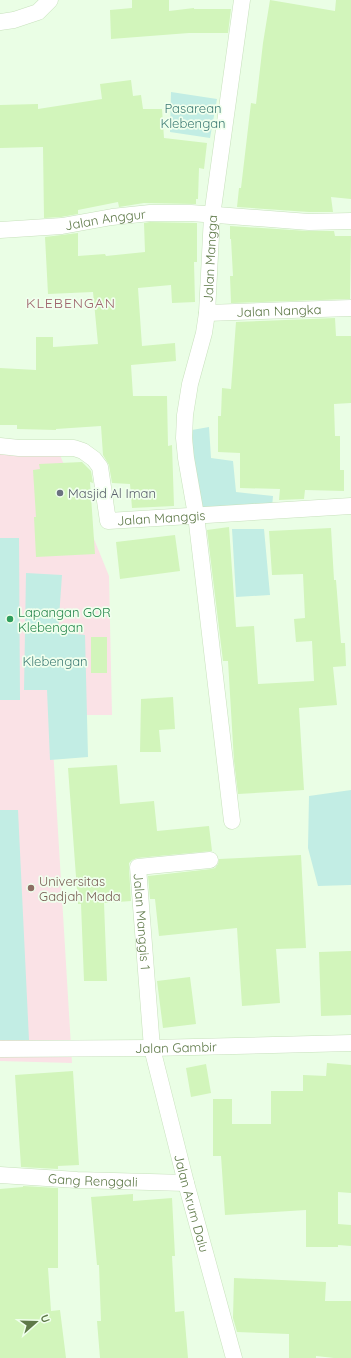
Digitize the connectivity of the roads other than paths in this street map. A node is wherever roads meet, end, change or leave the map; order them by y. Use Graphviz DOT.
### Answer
graph roads {
  1 [pos="50,0"];
  2 [pos="242,0"];
  3 [pos="0,22"];
  4 [pos="212,216"];
  5 [pos="351,221"];
  6 [pos="0,230"];
  7 [pos="351,308"];
  8 [pos="207,313"];
  9 [pos="0,446"];
  10 [pos="351,506"];
  11 [pos="196,515"];
  12 [pos="232,820"];
  13 [pos="210,860"];
  14 [pos="351,1043"];
  15 [pos="152,1048"];
  16 [pos="0,1049"];
  17 [pos="0,1175"];
  18 [pos="186,1183"];
  19 [pos="234,1358"];
  1 -- 3 [label="street"];
  2 -- 4 [label="street, Jalan Mangga"];
  4 -- 5 [label="street, Jalan Anggur"];
  4 -- 6 [label="street, Jalan Anggur"];
  4 -- 8 [label="street, Jalan Mangga"];
  7 -- 8 [label="street, Jalan Nangka"];
  8 -- 11 [label="street, Jalan Mangga"];
  9 -- 11 [label="street, Jalan Manggis"];
  10 -- 11 [label="street, Jalan Manggis"];
  11 -- 12 [label="street, Jalan Mangga"];
  13 -- 15 [label="street, Jalan Manggis 1"];
  14 -- 15 [label="street, Jalan Gambir"];
  15 -- 16 [label="street, Jalan Gambir"];
  15 -- 18 [label="street, Jalan Arum Dalu"];
  17 -- 18 [label="street, Gang Renggali"];
  18 -- 19 [label="street, Jalan Arum Dalu"];
}
